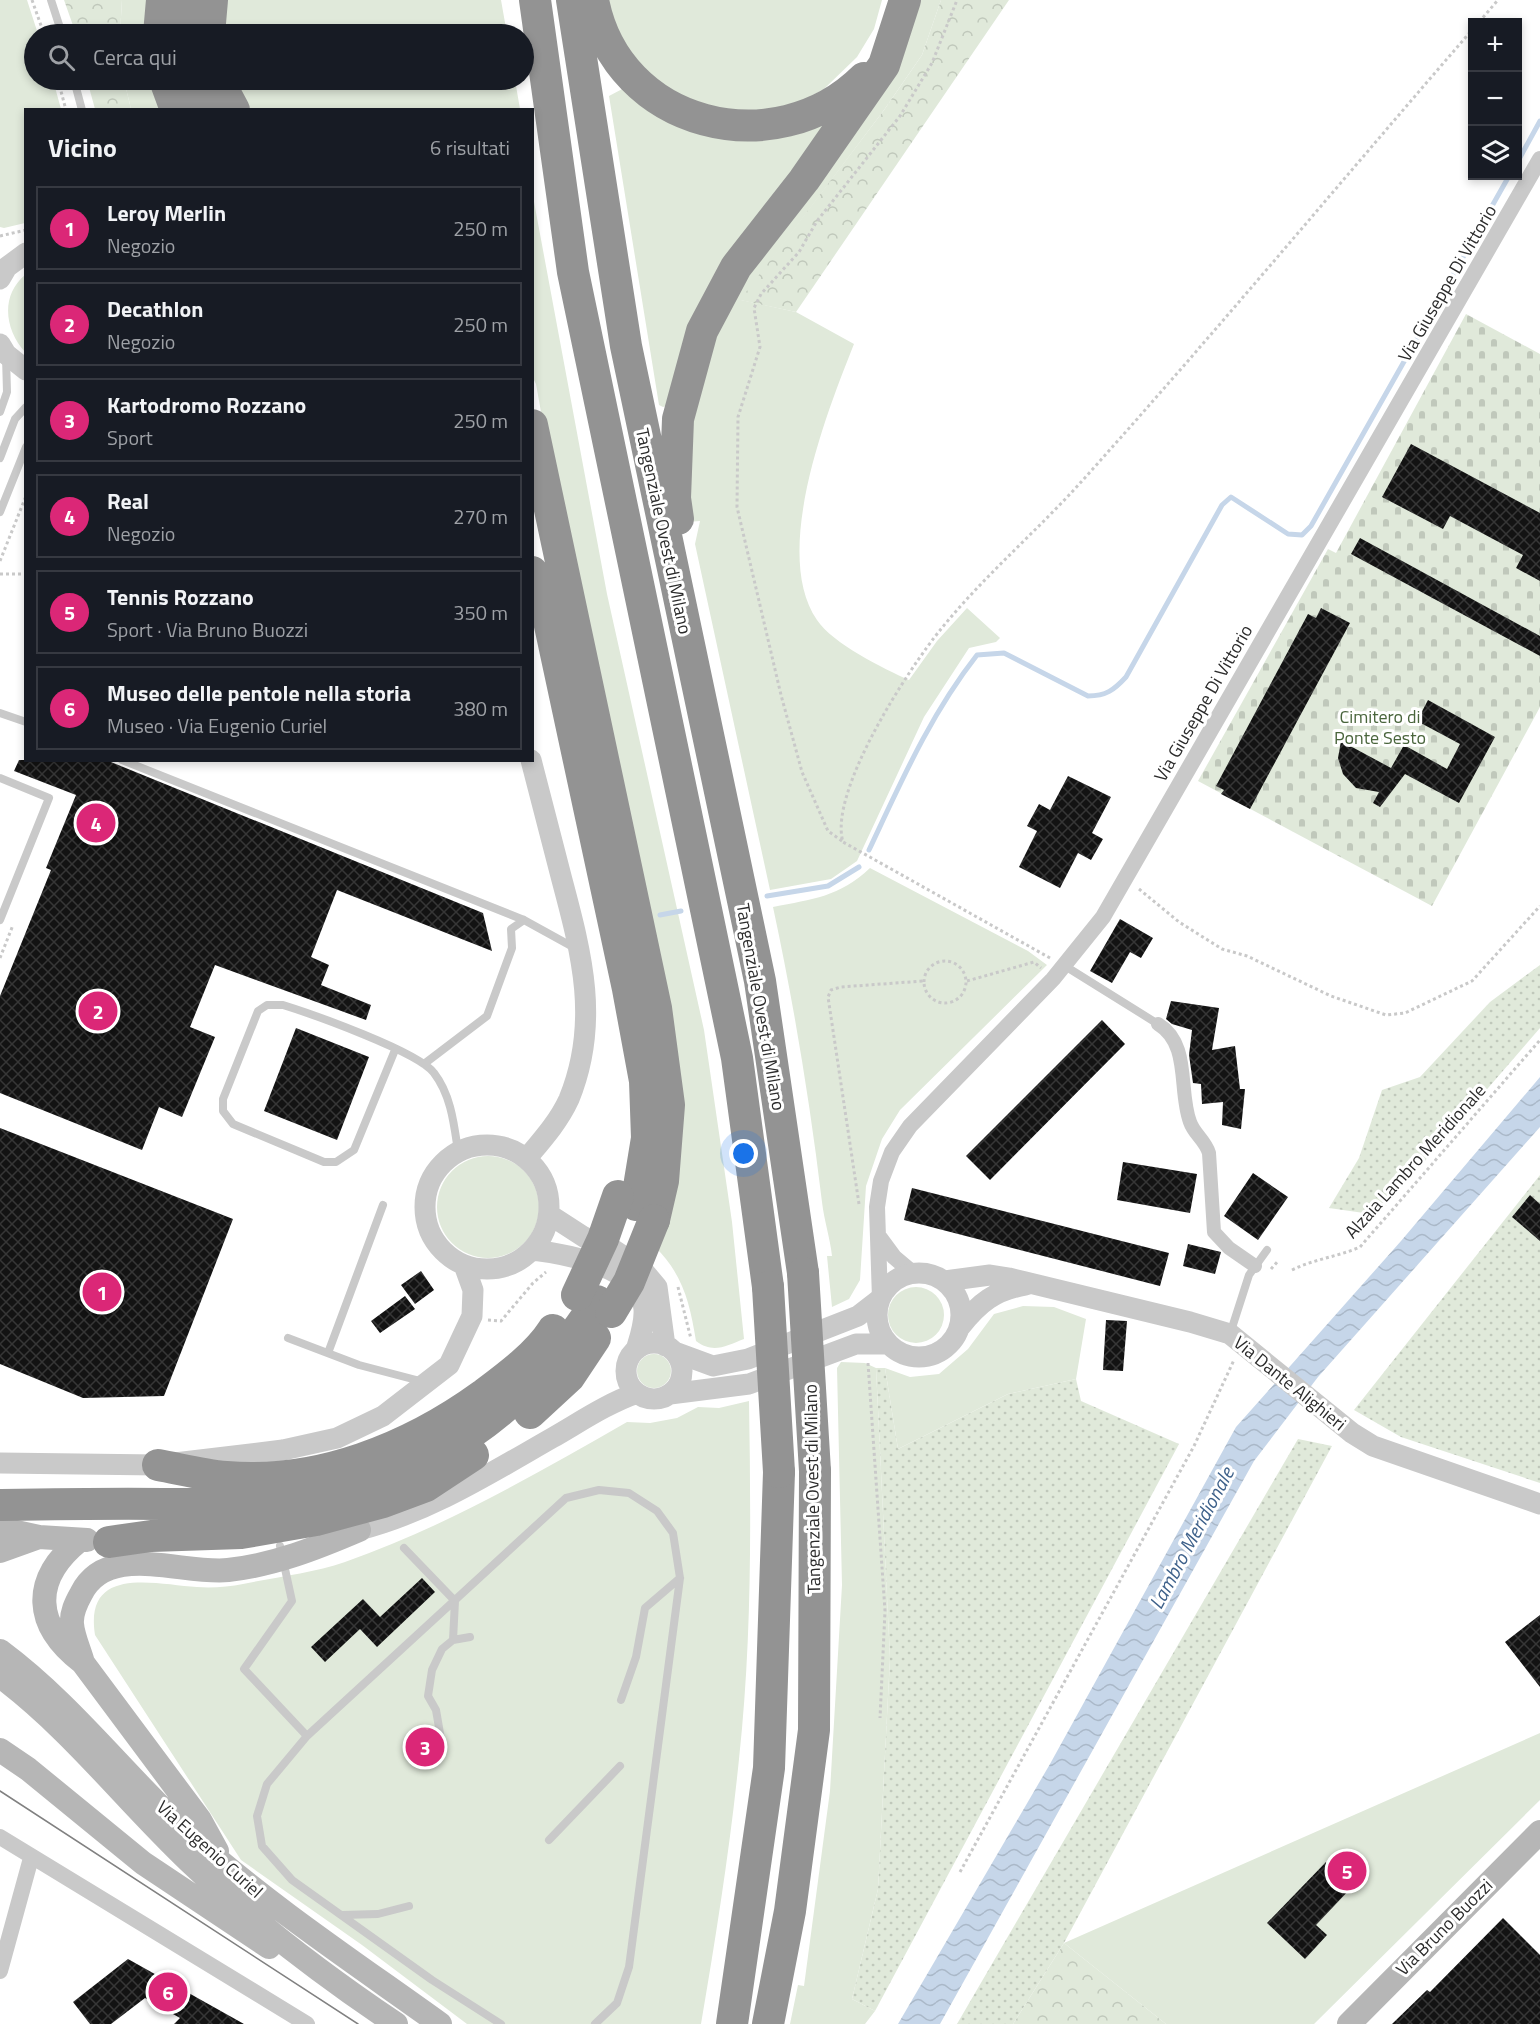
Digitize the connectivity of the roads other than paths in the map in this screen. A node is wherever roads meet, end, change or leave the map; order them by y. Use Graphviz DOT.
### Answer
graph roads {
  1 [pos="51,0"];
  2 [pos="162,0"];
  3 [pos="185,0"];
  4 [pos="212,0"];
  5 [pos="513,0"];
  6 [pos="535,0"];
  7 [pos="572,0"];
  8 [pos="593,0"];
  9 [pos="901,14"];
  10 [pos="59,24"];
  11 [pos="160,24"];
  12 [pos="183,24"];
  13 [pos="210,24"];
  14 [pos="518,24"];
  15 [pos="77,90"];
  16 [pos="169,90"];
  17 [pos="196,90"];
  18 [pos="223,90"];
  19 [pos="528,90"];
  20 [pos="81,108"];
  21 [pos="175,108"];
  22 [pos="203,108"];
  23 [pos="233,108"];
  24 [pos="531,108"];
  25 [pos="534,128"];
  26 [pos="1540,159"];
  27 [pos="15,255"];
  28 [pos="573,272"];
  29 [pos="0,279"];
  30 [pos="3,349"];
  31 [pos="24,368"];
  32 [pos="24,408"];
  33 [pos="0,412"];
  34 [pos="534,439"];
  35 [pos="24,452"];
  36 [pos="0,458"];
  37 [pos="0,512"];
  38 [pos="534,577"];
  39 [pos="695,681"];
  40 [pos="0,713"];
  41 [pos="24,721"];
  42 [pos="127,762"];
  43 [pos="532,762"];
  44 [pos="0,778"];
  45 [pos="0,920"];
  46 [pos="524,920"];
  47 [pos="581,953"];
  48 [pos="1065,966"];
  49 [pos="1158,1024"];
  50 [pos="395,1050"];
  51 [pos="424,1064"];
  52 [pos="458,1151"];
  53 [pos="527,1158"];
  54 [pos="383,1205"];
  55 [pos="636,1207"];
  56 [pos="549,1215"];
  57 [pos="880,1238"];
  58 [pos="533,1250"];
  59 [pos="1267,1250"];
  60 [pos="464,1265"];
  61 [pos="1255,1266"];
  62 [pos="913,1273"];
  63 [pos="945,1281"];
  64 [pos="1032,1284"];
  65 [pos="880,1299"];
  66 [pos="595,1303"];
  67 [pos="960,1327"];
  68 [pos="288,1338"];
  69 [pos="1240,1342"];
  70 [pos="888,1344"];
  71 [pos="670,1349"];
  72 [pos="636,1350"];
  73 [pos="328,1353"];
  74 [pos="429,1383"];
  75 [pos="637,1393"];
  76 [pos="670,1394"];
  77 [pos="0,1463"];
  78 [pos="158,1465"];
  79 [pos="1540,1504"];
  80 [pos="0,1505"];
  81 [pos="359,1530"];
  82 [pos="0,1532"];
  83 [pos="39,1537"];
  84 [pos="94,1541"];
  85 [pos="404,1548"];
  86 [pos="0,1551"];
  87 [pos="282,1553"];
  88 [pos="680,1578"];
  89 [pos="455,1600"];
  90 [pos="470,1637"];
  91 [pos="453,1640"];
  92 [pos="0,1651"];
  93 [pos="83,1663"];
  94 [pos="0,1676"];
  95 [pos="621,1700"];
  96 [pos="307,1736"];
  97 [pos="442,1745"];
  98 [pos="0,1750"];
  99 [pos="620,1767"];
  100 [pos="1540,1832"];
  101 [pos="0,1837"];
  102 [pos="549,1840"];
  103 [pos="31,1858"];
  104 [pos="222,1862"];
  105 [pos="409,1906"];
  106 [pos="342,1916"];
  107 [pos="0,1971"];
  108 [pos="351,1994"];
  109 [pos="734,2016"];
  110 [pos="768,2020"];
  111 [pos="307,2024"];
  112 [pos="396,2024"];
  113 [pos="440,2024"];
  114 [pos="501,2024"];
  115 [pos="595,2024"];
  116 [pos="1349,2024"];
  1 -- 10 [label="lane"];
  2 -- 11 [label="highway"];
  3 -- 12 [label="highway"];
  4 -- 13 [label="highway"];
  5 -- 14 [label="highway"];
  6 -- 28 [label="highway, Tangenziale Ovest di Milano"];
  7 -- 39 [label="highway, Tangenziale Ovest di Milano"];
  8 -- 9 [label="highway"];
  9 -- 39 [label="highway"];
  15 -- 20 [label="lane"];
  16 -- 21 [label="highway"];
  17 -- 22 [label="highway"];
  18 -- 23 [label="highway"];
  19 -- 24 [label="highway"];
  25 -- 28 [label="highway"];
  26 -- 48 [label="street, Via Giuseppe Di Vittorio"];
  27 -- 29 [label="street"];
  28 -- 109 [label="highway, Tangenziale Ovest di Milano, bridge"];
  30 -- 31 [label="street"];
  30 -- 33 [label="lane"];
  32 -- 36 [label="lane"];
  34 -- 55 [label="highway"];
  35 -- 37 [label="lane"];
  38 -- 55 [label="highway"];
  39 -- 110 [label="highway, Tangenziale Ovest di Milano, bridge"];
  40 -- 41 [label="lane"];
  42 -- 46 [label="lane"];
  43 -- 47 [label="street"];
  44 -- 45 [label="lane"];
  46 -- 47 [label="lane"];
  46 -- 51 [label="lane"];
  47 -- 53 [label="street"];
  48 -- 49 [label="lane"];
  48 -- 57 [label="street, Via Giuseppe Di Vittorio"];
  49 -- 61 [label="street"];
  50 -- 50 [label="lane"];
  50 -- 51 [label="lane"];
  51 -- 52 [label="lane"];
  52 -- 53 [label="street"];
  52 -- 60 [label="street"];
  53 -- 56 [label="street"];
  54 -- 73 [label="lane"];
  55 -- 66 [label="highway, bridge"];
  55 -- 66 [label="highway, bridge"];
  56 -- 58 [label="street"];
  56 -- 71 [label="street"];
  57 -- 62 [label="street"];
  57 -- 65 [label="street, Via Giuseppe Di Vittorio"];
  58 -- 60 [label="street"];
  58 -- 72 [label="street"];
  59 -- 61 [label="lane"];
  60 -- 74 [label="street"];
  61 -- 69 [label="lane"];
  62 -- 63 [label="street"];
  62 -- 65 [label="street"];
  63 -- 64 [label="street, Via Dante Alighieri"];
  63 -- 67 [label="street"];
  64 -- 67 [label="street, Via Dante Alighieri"];
  64 -- 69 [label="street, Via Dante Alighieri"];
  65 -- 70 [label="street"];
  65 -- 71 [label="street"];
  66 -- 78 [label="highway"];
  66 -- 80 [label="highway"];
  66 -- 84 [label="highway"];
  67 -- 70 [label="street"];
  68 -- 73 [label="lane"];
  69 -- 79 [label="street, Via Dante Alighieri"];
  70 -- 76 [label="street"];
  71 -- 72 [label="street"];
  71 -- 76 [label="street"];
  72 -- 75 [label="street"];
  73 -- 74 [label="lane"];
  74 -- 78 [label="street"];
  75 -- 76 [label="street"];
  75 -- 81 [label="street"];
  77 -- 78 [label="street"];
  81 -- 87 [label="main road"];
  82 -- 83 [label="main road"];
  83 -- 84 [label="main road"];
  83 -- 86 [label="main road"];
  84 -- 87 [label="main road"];
  84 -- 93 [label="main road"];
  85 -- 89 [label="lane"];
  87 -- 93 [label="main road"];
  87 -- 96 [label="lane"];
  88 -- 89 [label="lane"];
  88 -- 95 [label="lane"];
  88 -- 115 [label="lane"];
  89 -- 91 [label="lane"];
  89 -- 96 [label="lane"];
  90 -- 91 [label="lane"];
  91 -- 97 [label="lane"];
  92 -- 104 [label="main road, Via Eugenio Curiel"];
  93 -- 104 [label="main road"];
  94 -- 108 [label="main road, Via Eugenio Curiel"];
  96 -- 106 [label="lane"];
  98 -- 108 [label="main road"];
  99 -- 102 [label="lane"];
  100 -- 116 [label="main road, Via Bruno Buozzi"];
  101 -- 103 [label="street"];
  103 -- 107 [label="street"];
  103 -- 111 [label="street"];
  104 -- 113 [label="main road, Via Eugenio Curiel"];
  105 -- 106 [label="lane"];
  106 -- 114 [label="lane"];
  108 -- 112 [label="main road, Via Eugenio Curiel"];
}
